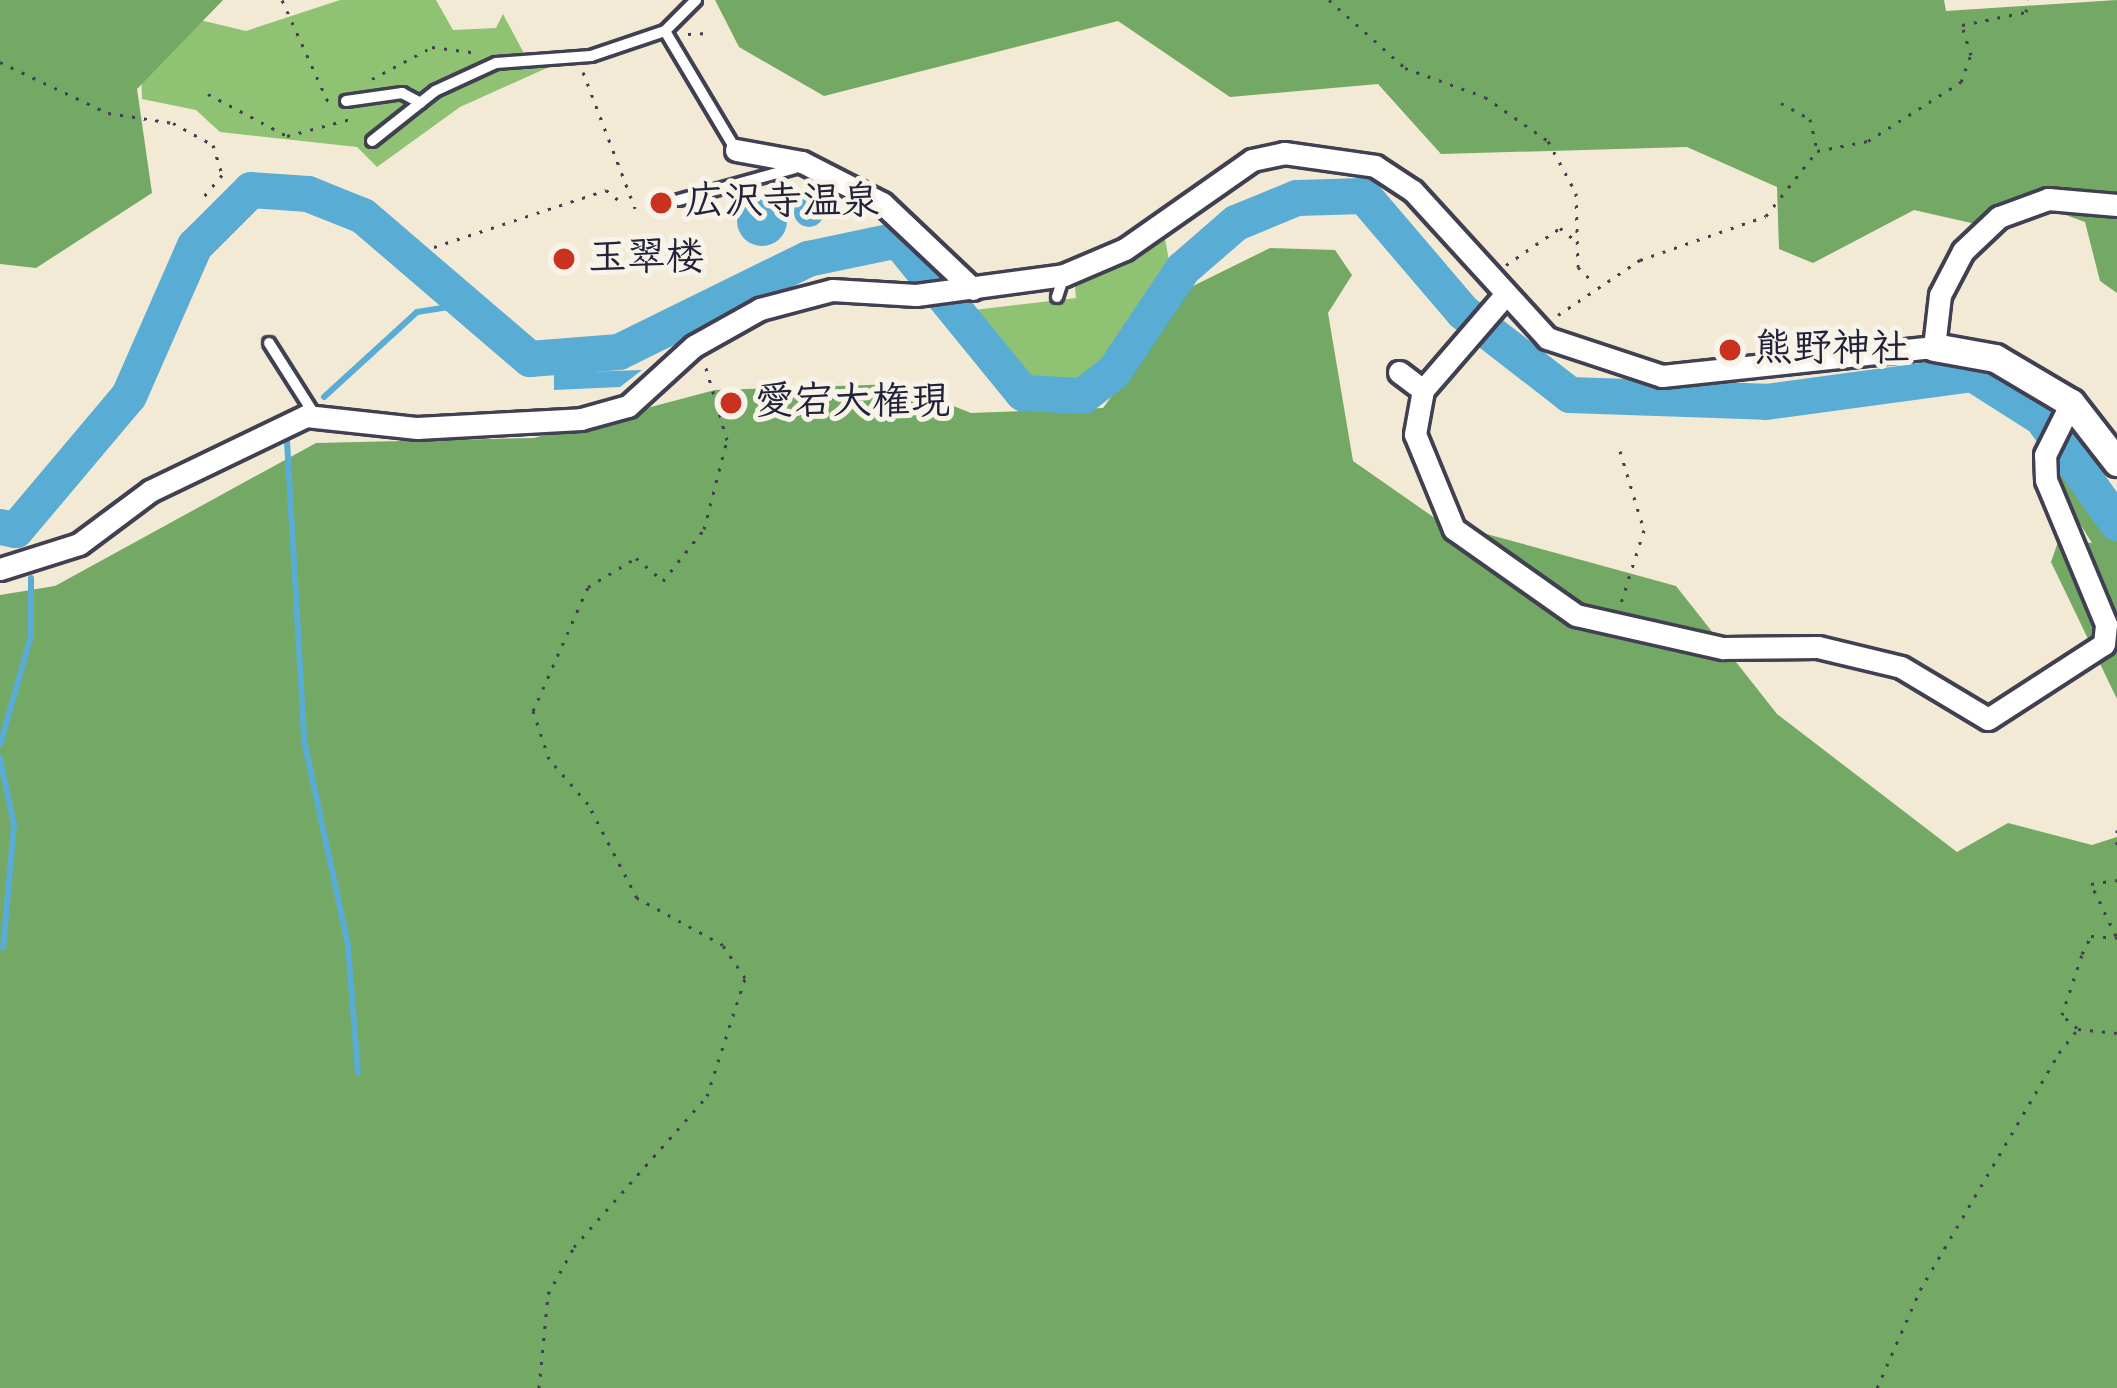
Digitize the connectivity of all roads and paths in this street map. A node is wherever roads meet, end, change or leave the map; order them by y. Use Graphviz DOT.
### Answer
graph roads {
  1 [pos="282,0"];
  2 [pos="696,0"];
  3 [pos="1329,0"];
  4 [pos="2028,0"];
  5 [pos="708,33"];
  6 [pos="668,37"];
  7 [pos="578,59"];
  8 [pos="0,62"];
  9 [pos="496,63"];
  10 [pos="208,94"];
  11 [pos="383,95"];
  12 [pos="349,100"];
  13 [pos="421,104"];
  14 [pos="1781,104"];
  15 [pos="372,141"];
  16 [pos="736,149"];
  17 [pos="1817,151"];
  18 [pos="810,165"];
  19 [pos="679,200"];
  20 [pos="200,202"];
  21 [pos="622,202"];
  22 [pos="2117,205"];
  23 [pos="635,208"];
  24 [pos="1576,241"];
  25 [pos="434,247"];
  26 [pos="1490,276"];
  27 [pos="1595,284"];
  28 [pos="970,290"];
  29 [pos="1505,295"];
  30 [pos="1536,328"];
  31 [pos="269,343"];
  32 [pos="1934,347"];
  33 [pos="1399,372"];
  34 [pos="717,385"];
  35 [pos="1423,390"];
  36 [pos="2068,412"];
  37 [pos="315,417"];
  38 [pos="1620,452"];
  39 [pos="2117,462"];
  40 [pos="0,569"];
  41 [pos="1614,626"];
  42 [pos="2117,830"];
  43 [pos="2117,849"];
  44 [pos="2117,880"];
  45 [pos="2117,937"];
  46 [pos="2078,1029"];
  47 [pos="2117,1033"];
  48 [pos="539,1388"];
  49 [pos="1876,1388"];
  1 -- 12 [label="path"];
  2 -- 6 [label="lane"];
  3 -- 24 [label="path"];
  4 -- 17 [label="path"];
  5 -- 6 [label="path"];
  6 -- 7 [label="lane"];
  6 -- 16 [label="lane"];
  7 -- 9 [label="lane"];
  7 -- 23 [label="path"];
  8 -- 20 [label="path"];
  9 -- 12 [label="path"];
  9 -- 13 [label="lane"];
  10 -- 11 [label="path"];
  11 -- 12 [label="lane"];
  11 -- 13 [label="lane"];
  13 -- 15 [label="lane"];
  14 -- 17 [label="path"];
  16 -- 18 [label="street"];
  17 -- 27 [label="path"];
  18 -- 19 [label="lane"];
  18 -- 28 [label="street"];
  21 -- 25 [label="path"];
  22 -- 32 [label="street"];
  24 -- 26 [label="path"];
  24 -- 27 [label="path"];
  26 -- 28 [label="street"];
  26 -- 29 [label="street"];
  27 -- 30 [label="path"];
  28 -- 37 [label="street"];
  29 -- 30 [label="street"];
  29 -- 35 [label="street"];
  30 -- 32 [label="street"];
  31 -- 37 [label="lane"];
  32 -- 36 [label="street"];
  33 -- 35 [label="street"];
  34 -- 48 [label="path"];
  35 -- 41 [label="street"];
  36 -- 39 [label="street"];
  36 -- 41 [label="street"];
  37 -- 40 [label="street"];
  38 -- 41 [label="path"];
  42 -- 43 [label="path"];
  44 -- 45 [label="path"];
  45 -- 46 [label="path"];
  46 -- 47 [label="path"];
  46 -- 49 [label="path"];
}
